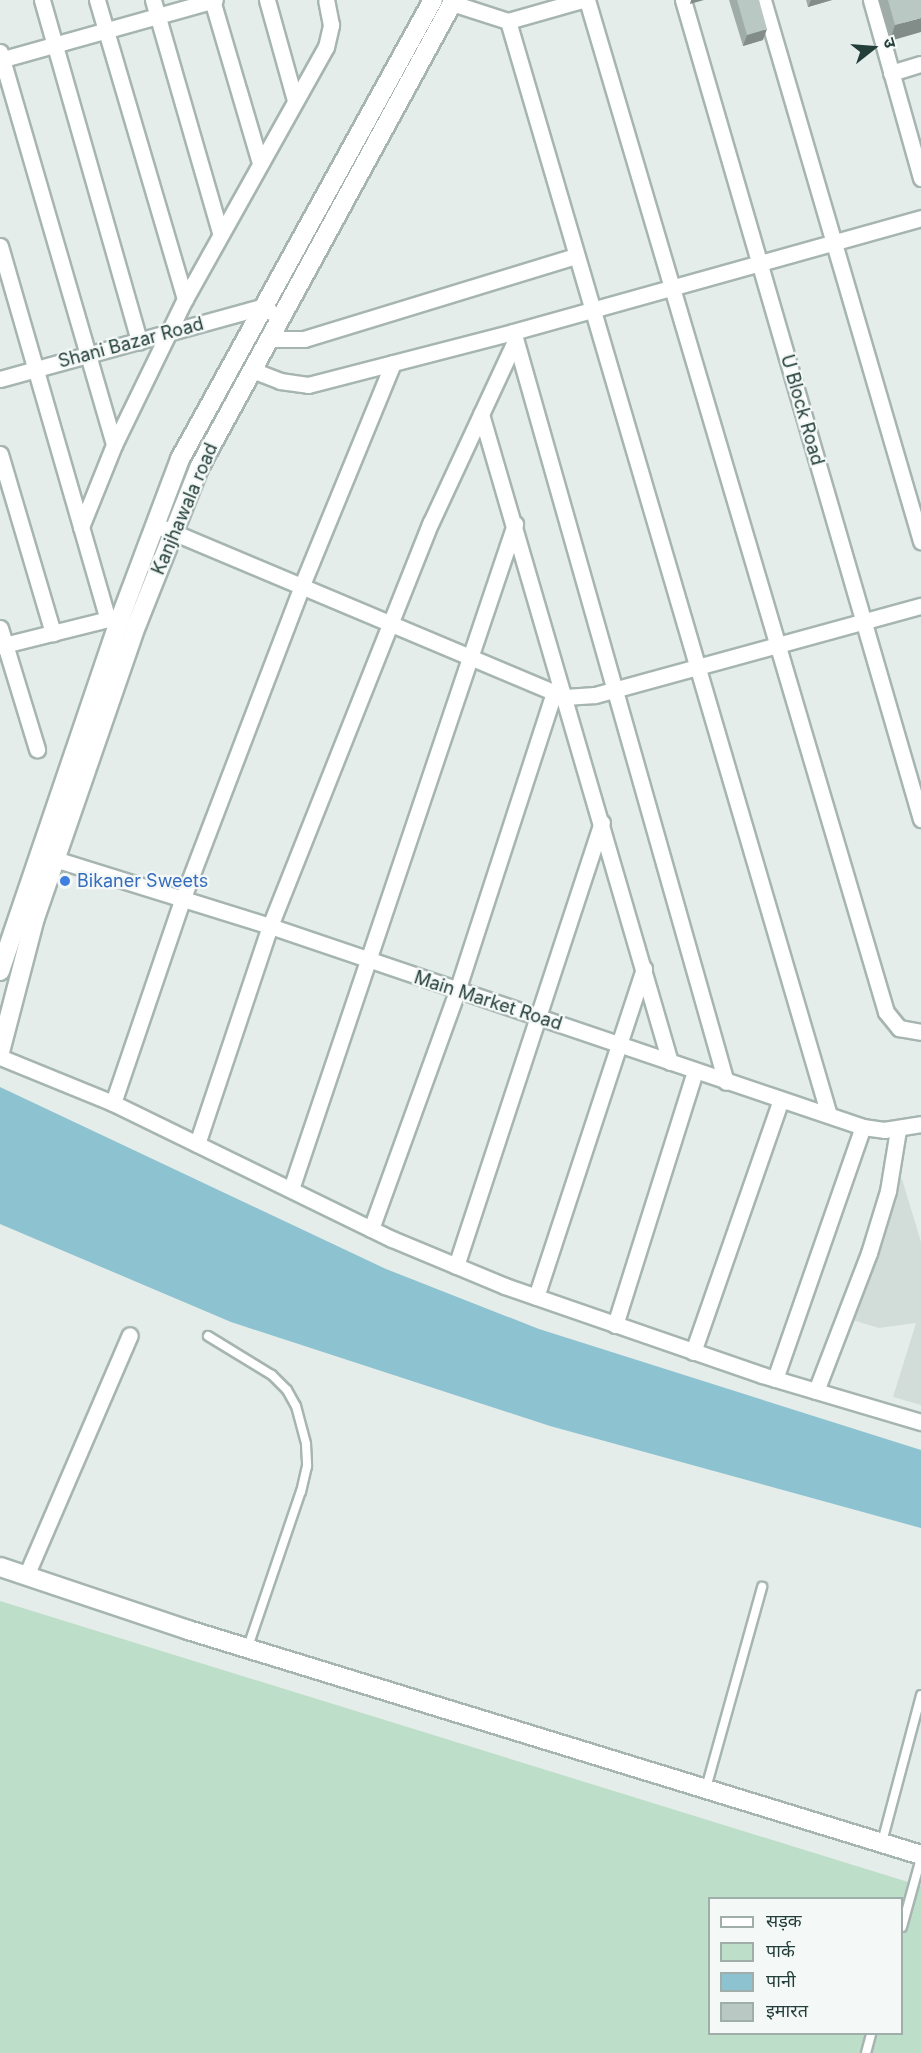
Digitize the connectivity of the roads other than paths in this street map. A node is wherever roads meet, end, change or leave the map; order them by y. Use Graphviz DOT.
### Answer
graph roads {
  1 [pos="42,0"];
  2 [pos="97,0"];
  3 [pos="153,0"];
  4 [pos="213,0"];
  5 [pos="267,0"];
  6 [pos="326,0"];
  7 [pos="433,0"];
  8 [pos="582,0"];
  9 [pos="587,0"];
  10 [pos="683,0"];
  11 [pos="763,0"];
  12 [pos="872,0"];
  13 [pos="453,2"];
  14 [pos="157,16"];
  15 [pos="508,21"];
  16 [pos="105,31"];
  17 [pos="55,44"];
  18 [pos="1,57"];
  19 [pos="921,64"];
  20 [pos="891,73"];
  21 [pos="295,100"];
  22 [pos="259,160"];
  23 [pos="921,178"];
  24 [pos="921,218"];
  25 [pos="220,232"];
  26 [pos="834,242"];
  27 [pos="0,246"];
  28 [pos="575,256"];
  29 [pos="759,263"];
  30 [pos="673,288"];
  31 [pos="185,299"];
  32 [pos="262,307"];
  33 [pos="592,308"];
  34 [pos="282,319"];
  35 [pos="169,333"];
  36 [pos="514,336"];
  37 [pos="270,339"];
  38 [pos="139,341"];
  39 [pos="87,355"];
  40 [pos="393,363"];
  41 [pos="36,369"];
  42 [pos="252,370"];
  43 [pos="0,379"];
  44 [pos="482,414"];
  45 [pos="114,445"];
  46 [pos="0,454"];
  47 [pos="515,524"];
  48 [pos="156,525"];
  49 [pos="81,527"];
  50 [pos="174,532"];
  51 [pos="921,541"];
  52 [pos="302,585"];
  53 [pos="921,606"];
  54 [pos="115,617"];
  55 [pos="392,622"];
  56 [pos="864,623"];
  57 [pos="0,628"];
  58 [pos="53,633"];
  59 [pos="780,643"];
  60 [pos="3,645"];
  61 [pos="470,656"];
  62 [pos="696,665"];
  63 [pos="612,688"];
  64 [pos="560,694"];
  65 [pos="38,749"];
  66 [pos="921,819"];
  67 [pos="602,822"];
  68 [pos="48,857"];
  69 [pos="182,900"];
  70 [pos="270,926"];
  71 [pos="369,962"];
  72 [pos="644,968"];
  73 [pos="0,970"];
  74 [pos="458,991"];
  75 [pos="537,1016"];
  76 [pos="921,1032"];
  77 [pos="621,1045"];
  78 [pos="0,1052"];
  79 [pos="0,1057"];
  80 [pos="670,1062"];
  81 [pos="695,1071"];
  82 [pos="726,1082"];
  83 [pos="781,1100"];
  84 [pos="113,1103"];
  85 [pos="829,1116"];
  86 [pos="921,1125"];
  87 [pos="862,1127"];
  88 [pos="898,1130"];
  89 [pos="197,1144"];
  90 [pos="291,1189"];
  91 [pos="371,1229"];
  92 [pos="456,1266"];
  93 [pos="536,1297"];
  94 [pos="615,1325"];
  95 [pos="130,1335"];
  96 [pos="208,1336"];
  97 [pos="693,1352"];
  98 [pos="775,1379"];
  99 [pos="816,1391"];
  100 [pos="921,1422"];
  101 [pos="0,1567"];
  102 [pos="26,1576"];
  103 [pos="762,1587"];
  104 [pos="247,1648"];
  105 [pos="921,1695"];
  106 [pos="706,1788"];
  107 [pos="882,1843"];
  108 [pos="921,1856"];
  109 [pos="903,1923"];
  110 [pos="871,2035"];
  111 [pos="866,2053"];
  1 -- 17 [label="street"];
  2 -- 16 [label="street"];
  3 -- 14 [label="street"];
  4 -- 14 [label="street"];
  4 -- 22 [label="street"];
  5 -- 21 [label="street"];
  6 -- 21 [label="street"];
  7 -- 32 [label="main road, Kanjhawala road"];
  8 -- 15 [label="street"];
  9 -- 30 [label="street"];
  10 -- 29 [label="street, U Block Road"];
  11 -- 26 [label="street"];
  12 -- 20 [label="street"];
  13 -- 15 [label="street"];
  13 -- 34 [label="main road, Kanjhawala road"];
  14 -- 16 [label="street"];
  14 -- 25 [label="street"];
  15 -- 28 [label="street"];
  16 -- 17 [label="street"];
  16 -- 31 [label="street"];
  17 -- 18 [label="street"];
  17 -- 38 [label="street"];
  18 -- 39 [label="street"];
  19 -- 20 [label="street"];
  20 -- 23 [label="street"];
  21 -- 22 [label="street"];
  22 -- 25 [label="street"];
  24 -- 26 [label="street"];
  25 -- 31 [label="street"];
  26 -- 29 [label="street"];
  26 -- 51 [label="street"];
  27 -- 41 [label="street"];
  28 -- 33 [label="street"];
  28 -- 37 [label="street"];
  29 -- 30 [label="street"];
  29 -- 56 [label="street, U Block Road"];
  30 -- 33 [label="street"];
  30 -- 59 [label="street"];
  31 -- 35 [label="street"];
  32 -- 34 [label="street"];
  32 -- 35 [label="street, Shani Bazar Road"];
  32 -- 48 [label="main road, Kanjhawala road"];
  33 -- 36 [label="street"];
  33 -- 62 [label="street"];
  34 -- 37 [label="main road, Kanjhawala road"];
  35 -- 38 [label="street, Shani Bazar Road"];
  35 -- 45 [label="street"];
  36 -- 40 [label="street"];
  36 -- 44 [label="street"];
  36 -- 63 [label="street"];
  37 -- 42 [label="main road, Kanjhawala road"];
  38 -- 39 [label="street, Shani Bazar Road"];
  39 -- 41 [label="street, Shani Bazar Road"];
  39 -- 45 [label="street"];
  40 -- 42 [label="street"];
  40 -- 52 [label="street"];
  41 -- 43 [label="street, Shani Bazar Road"];
  41 -- 49 [label="street"];
  42 -- 50 [label="main road, Kanjhawala road"];
  44 -- 47 [label="street"];
  44 -- 55 [label="street"];
  45 -- 49 [label="street"];
  46 -- 58 [label="street"];
  47 -- 61 [label="street"];
  47 -- 64 [label="street"];
  48 -- 50 [label="street"];
  48 -- 54 [label="main road, Kanjhawala road"];
  49 -- 54 [label="street"];
  50 -- 52 [label="street"];
  50 -- 68 [label="main road, Kanjhawala road"];
  52 -- 55 [label="street"];
  52 -- 69 [label="street"];
  53 -- 56 [label="street"];
  54 -- 58 [label="street"];
  54 -- 68 [label="main road, Kanjhawala road"];
  55 -- 61 [label="street"];
  55 -- 70 [label="street"];
  56 -- 59 [label="street"];
  56 -- 66 [label="street, U Block Road"];
  57 -- 60 [label="street"];
  58 -- 60 [label="street"];
  59 -- 62 [label="street"];
  59 -- 76 [label="street"];
  60 -- 65 [label="street"];
  61 -- 64 [label="street"];
  61 -- 71 [label="street"];
  62 -- 63 [label="street"];
  62 -- 85 [label="street"];
  63 -- 64 [label="street"];
  63 -- 82 [label="street"];
  64 -- 67 [label="street"];
  64 -- 74 [label="street"];
  67 -- 72 [label="street"];
  67 -- 75 [label="street"];
  68 -- 69 [label="street, Main Market Road"];
  68 -- 73 [label="main road, Kanjhawala road"];
  68 -- 78 [label="main road, Kanjhawala road"];
  69 -- 70 [label="street, Main Market Road"];
  69 -- 84 [label="street"];
  70 -- 71 [label="street, Main Market Road"];
  70 -- 89 [label="street"];
  71 -- 74 [label="street, Main Market Road"];
  71 -- 90 [label="street"];
  72 -- 77 [label="street"];
  72 -- 80 [label="street"];
  74 -- 75 [label="street, Main Market Road"];
  74 -- 91 [label="street"];
  75 -- 77 [label="street, Main Market Road"];
  75 -- 92 [label="street"];
  77 -- 80 [label="street, Main Market Road"];
  77 -- 93 [label="street"];
  79 -- 84 [label="street"];
  80 -- 81 [label="street, Main Market Road"];
  81 -- 82 [label="street, Main Market Road"];
  81 -- 94 [label="street"];
  82 -- 83 [label="street, Main Market Road"];
  83 -- 85 [label="street, Main Market Road"];
  83 -- 97 [label="street"];
  84 -- 89 [label="street"];
  85 -- 87 [label="street, Main Market Road"];
  86 -- 88 [label="street, Main Market Road"];
  87 -- 88 [label="street, Main Market Road"];
  87 -- 98 [label="street"];
  88 -- 99 [label="street"];
  89 -- 90 [label="street"];
  90 -- 91 [label="street"];
  91 -- 92 [label="street"];
  92 -- 93 [label="street"];
  93 -- 94 [label="street"];
  94 -- 97 [label="street"];
  95 -- 102 [label="street"];
  96 -- 104 [label="lane"];
  97 -- 98 [label="street"];
  98 -- 99 [label="street"];
  99 -- 100 [label="street"];
  101 -- 102 [label="main road"];
  102 -- 104 [label="main road"];
  103 -- 106 [label="lane"];
  104 -- 106 [label="main road"];
  105 -- 107 [label="lane"];
  106 -- 107 [label="main road"];
  107 -- 108 [label="main road"];
  108 -- 109 [label="lane"];
  110 -- 111 [label="lane"];
}
